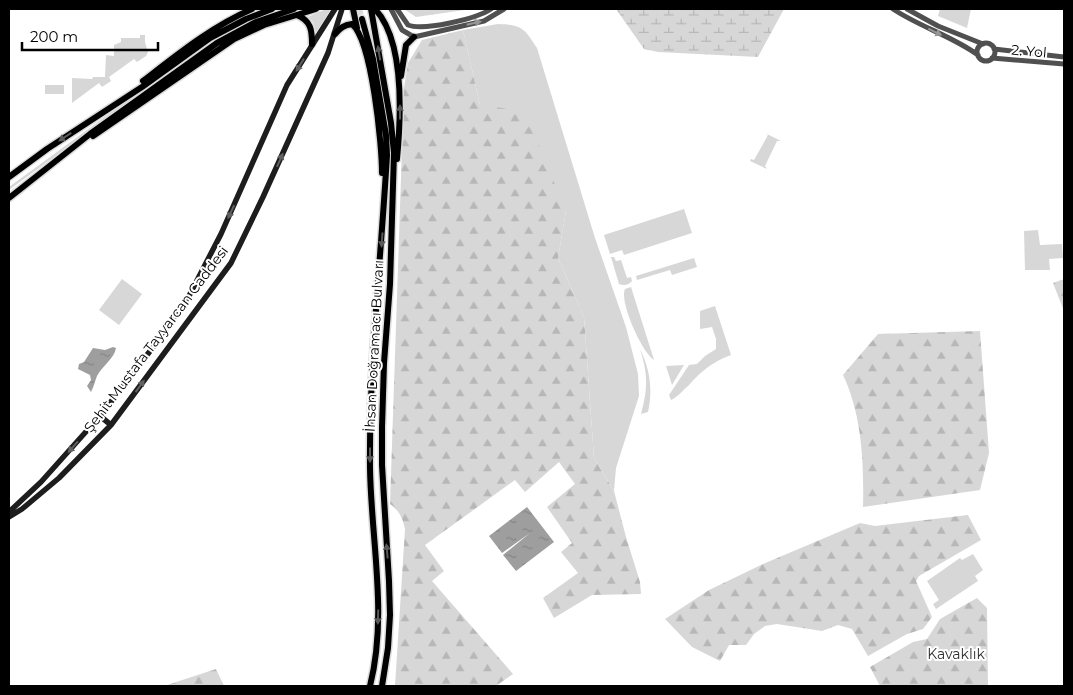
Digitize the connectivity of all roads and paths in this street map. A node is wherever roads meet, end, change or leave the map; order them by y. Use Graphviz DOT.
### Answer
graph roads {
  1 [pos="240,9"];
  2 [pos="252,9"];
  3 [pos="272,9"];
  4 [pos="316,9"];
  5 [pos="335,9"];
  6 [pos="342,9"];
  7 [pos="353,9"];
  8 [pos="373,9"];
  9 [pos="391,9"];
  10 [pos="398,9"];
  11 [pos="491,9"];
  12 [pos="504,9"];
  13 [pos="893,9"];
  14 [pos="907,9"];
  15 [pos="296,12"];
  16 [pos="362,19"];
  17 [pos="222,23"];
  18 [pos="440,24"];
  19 [pos="421,27"];
  20 [pos="357,28"];
  21 [pos="442,30"];
  22 [pos="335,34"];
  23 [pos="424,35"];
  24 [pos="414,37"];
  25 [pos="312,44"];
  26 [pos="983,44"];
  27 [pos="994,49"];
  28 [pos="978,54"];
  29 [pos="1064,57"];
  30 [pos="992,58"];
  31 [pos="1064,64"];
  32 [pos="399,87"];
  33 [pos="106,110"];
  34 [pos="59,159"];
  35 [pos="9,177"];
  36 [pos="9,198"];
  37 [pos="383,222"];
  38 [pos="392,230"];
  39 [pos="100,416"];
  40 [pos="111,425"];
  41 [pos="9,512"];
  42 [pos="9,517"];
  43 [pos="370,686"];
  44 [pos="382,686"];
  1 -- 17 [label="main road"];
  2 -- 17 [label="main road"];
  3 -- 33 [label="main road"];
  4 -- 15 [label="main road"];
  5 -- 25 [label="main road, Şehit Mustafa Tayyarcan Caddesi"];
  6 -- 22 [label="main road, Şehit Mustafa Tayyarcan Caddesi"];
  7 -- 20 [label="main road"];
  8 -- 32 [label="main road"];
  38 -- 8 [label="main road, İhsan Doğramacı Bulvarı, one-way"];
  9 -- 24 [label="street"];
  10 -- 19 [label="street"];
  11 -- 18 [label="street"];
  21 -- 12 [label="street, one-way"];
  13 -- 28 [label="street, 2. Yol, one-way"];
  14 -- 26 [label="street, 2. Yol"];
  15 -- 25 [label="main road"];
  15 -- 34 [label="main road"];
  15 -- 34 [label="main road"];
  16 -- 37 [label="main road, İhsan Doğramacı Bulvarı"];
  17 -- 33 [label="main road"];
  18 -- 19 [label="street"];
  18 -- 21 [label="street"];
  19 -- 23 [label="street"];
  20 -- 22 [label="main road"];
  20 -- 37 [label="main road"];
  21 -- 23 [label="street"];
  40 -- 22 [label="main road, Şehit Mustafa Tayyarcan Caddesi, one-way"];
  23 -- 24 [label="street"];
  24 -- 32 [label="main road"];
  25 -- 39 [label="main road, Şehit Mustafa Tayyarcan Caddesi, one-way"];
  26 -- 27 [label="street, 2. Yol"];
  26 -- 28 [label="street"];
  27 -- 29 [label="street, 2. Yol"];
  27 -- 30 [label="street, 2. Yol"];
  28 -- 30 [label="street, 2. Yol"];
  30 -- 31 [label="street, 2. Yol"];
  38 -- 32 [label="main road, one-way"];
  33 -- 35 [label="main road, one-way"];
  34 -- 36 [label="main road"];
  37 -- 43 [label="main road, İhsan Doğramacı Bulvarı, one-way"];
  44 -- 38 [label="main road, İhsan Doğramacı Bulvarı, one-way"];
  39 -- 40 [label="main road"];
  39 -- 41 [label="main road, Şehit Mustafa Tayyarcan Caddesi, one-way"];
  40 -- 42 [label="main road, Şehit Mustafa Tayyarcan Caddesi"];
}
